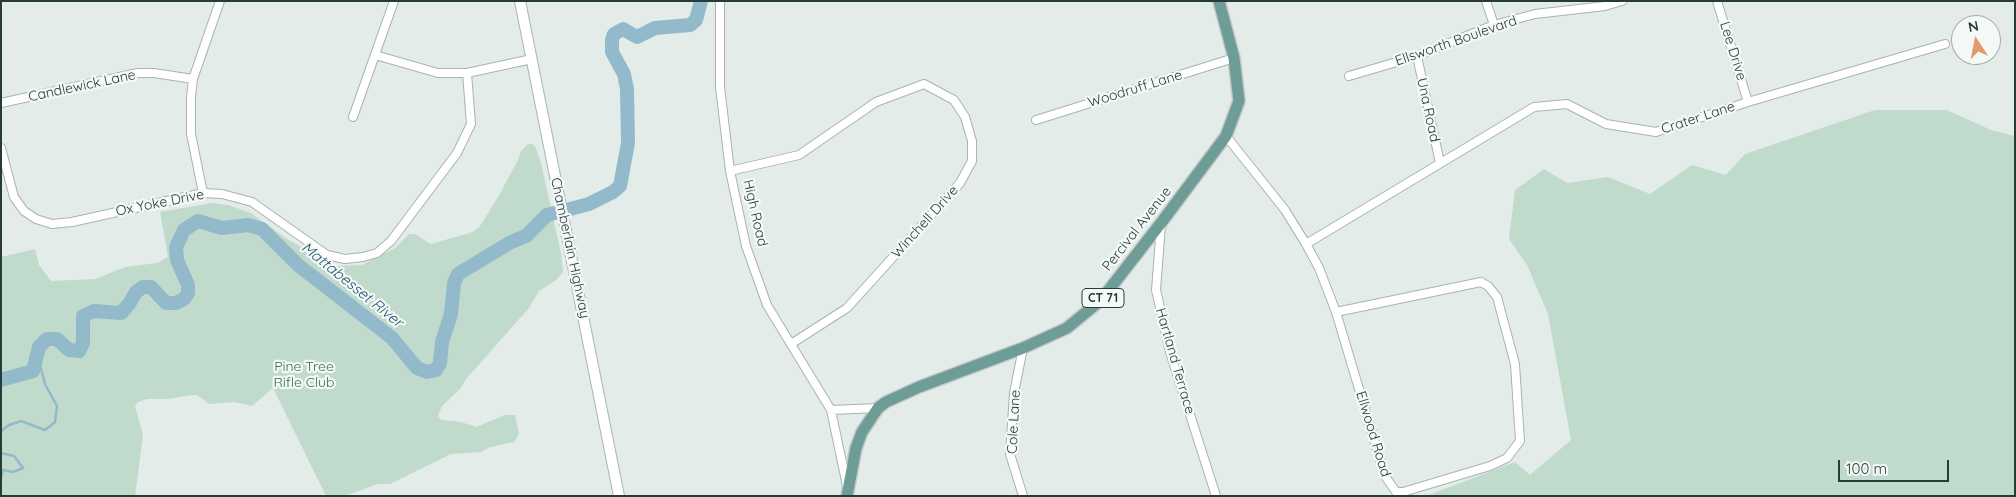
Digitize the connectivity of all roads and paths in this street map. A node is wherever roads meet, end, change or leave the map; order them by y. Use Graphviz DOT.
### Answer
graph roads {
  1 [pos="220,1"];
  2 [pos="394,1"];
  3 [pos="520,1"];
  4 [pos="720,1"];
  5 [pos="1219,1"];
  6 [pos="1486,1"];
  7 [pos="1622,1"];
  8 [pos="1717,1"];
  9 [pos="1494,25"];
  10 [pos="1945,44"];
  11 [pos="375,55"];
  12 [pos="1417,56"];
  13 [pos="1234,58"];
  14 [pos="532,59"];
  15 [pos="467,73"];
  16 [pos="1349,76"];
  17 [pos="193,79"];
  18 [pos="1748,102"];
  19 [pos="1,103"];
  20 [pos="353,117"];
  21 [pos="1036,120"];
  22 [pos="1226,136"];
  23 [pos="1,148"];
  24 [pos="1440,163"];
  25 [pos="730,171"];
  26 [pos="203,193"];
  27 [pos="1161,222"];
  28 [pos="1306,244"];
  29 [pos="1336,312"];
  30 [pos="791,344"];
  31 [pos="1023,348"];
  32 [pos="878,408"];
  33 [pos="832,410"];
  34 [pos="847,493"];
  35 [pos="619,496"];
  36 [pos="1023,496"];
  37 [pos="1216,496"];
  1 -- 17 [label="street"];
  2 -- 11 [label="street"];
  3 -- 14 [label="main road, Chamberlain Highway"];
  4 -- 25 [label="street, High Road"];
  5 -- 13 [label="main road, Percival Avenue / CT 71"];
  6 -- 9 [label="street"];
  7 -- 9 [label="street, Ellsworth Boulevard"];
  8 -- 18 [label="street, Lee Drive"];
  9 -- 12 [label="street, Ellsworth Boulevard"];
  10 -- 18 [label="street, Crater Lane"];
  11 -- 15 [label="street"];
  11 -- 20 [label="street"];
  12 -- 16 [label="street, Ellsworth Boulevard"];
  12 -- 24 [label="street, Una Road"];
  13 -- 21 [label="street, Woodruff Lane"];
  13 -- 22 [label="main road, Percival Avenue / CT 71"];
  14 -- 15 [label="street"];
  14 -- 35 [label="main road, Chamberlain Highway"];
  15 -- 26 [label="street, Ox Yoke Drive"];
  17 -- 19 [label="street, Candlewick Lane"];
  17 -- 26 [label="street"];
  18 -- 24 [label="street, Crater Lane"];
  22 -- 27 [label="main road, Percival Avenue / CT 71"];
  22 -- 28 [label="street, Ellwood Road"];
  23 -- 26 [label="street, Ox Yoke Drive"];
  24 -- 28 [label="street, Crater Lane"];
  25 -- 30 [label="street, High Road"];
  25 -- 30 [label="street, Winchell Drive"];
  27 -- 31 [label="main road, Percival Avenue / CT 71"];
  27 -- 37 [label="street, Hartland Terrace"];
  28 -- 29 [label="street, Ellwood Road"];
  29 -- 29 [label="street, Ellwood Road"];
  30 -- 33 [label="street, High Road"];
  31 -- 32 [label="main road, Percival Avenue / CT 71"];
  31 -- 36 [label="street, Cole Lane"];
  32 -- 33 [label="street"];
  32 -- 34 [label="main road, Percival Avenue / CT 71"];
  33 -- 34 [label="street, High Road"];
}
